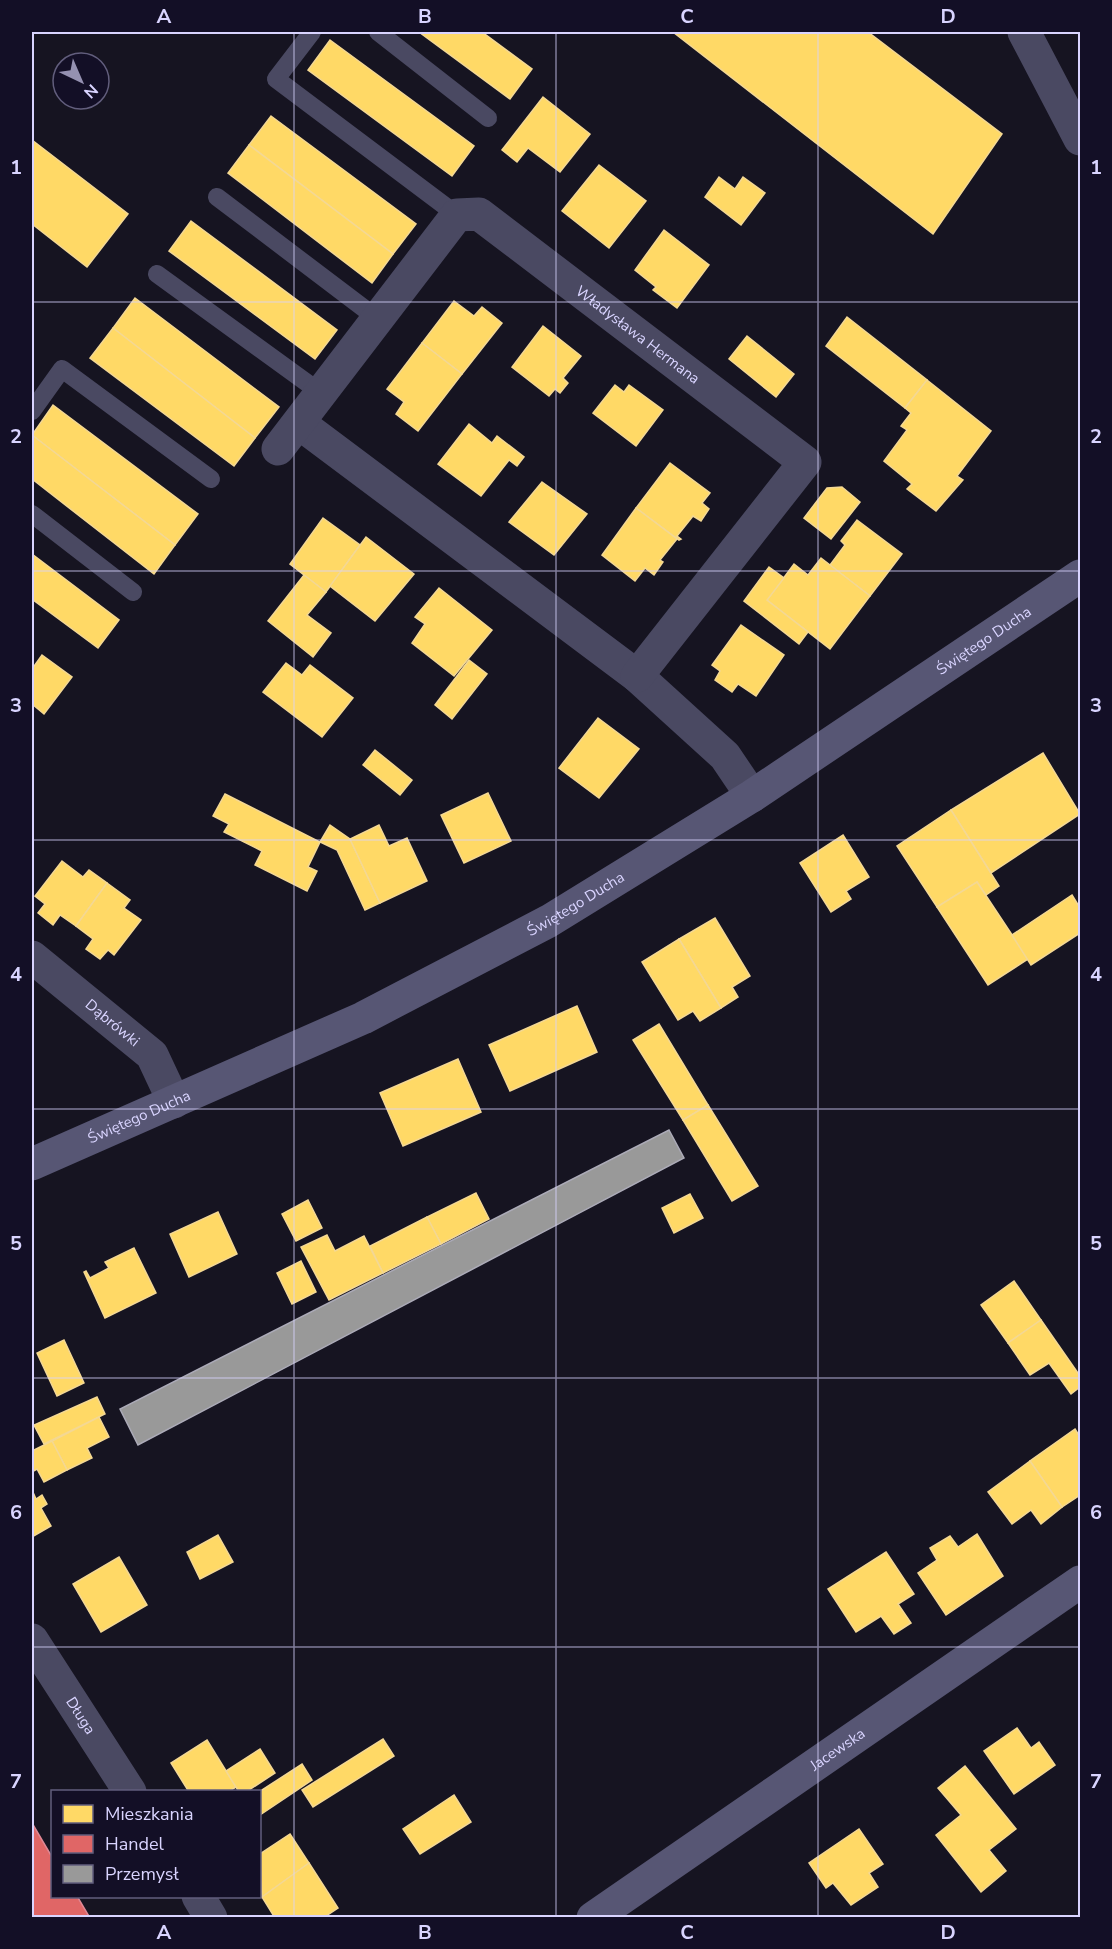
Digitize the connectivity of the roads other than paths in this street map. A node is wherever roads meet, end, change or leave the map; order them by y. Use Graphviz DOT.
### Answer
graph roads {
  1 [pos="312,32"];
  2 [pos="378,32"];
  3 [pos="1024,32"];
  4 [pos="488,118"];
  5 [pos="1080,139"];
  6 [pos="217,196"];
  7 [pos="457,215"];
  8 [pos="157,274"];
  9 [pos="378,319"];
  10 [pos="321,393"];
  11 [pos="32,411"];
  12 [pos="299,423"];
  13 [pos="278,449"];
  14 [pos="211,479"];
  15 [pos="32,514"];
  16 [pos="1080,576"];
  17 [pos="133,592"];
  18 [pos="637,676"];
  19 [pos="752,796"];
  20 [pos="32,957"];
  21 [pos="174,1102"];
  22 [pos="32,1164"];
  23 [pos="1080,1582"];
  24 [pos="32,1640"];
  25 [pos="129,1790"];
  26 [pos="199,1898"];
  27 [pos="211,1917"];
  28 [pos="593,1917"];
  1 -- 7 [label="lane"];
  2 -- 4 [label="lane"];
  3 -- 5 [label="street"];
  6 -- 9 [label="lane"];
  7 -- 9 [label="street"];
  7 -- 18 [label="street, Władysława Hermana"];
  8 -- 10 [label="lane"];
  9 -- 10 [label="street"];
  10 -- 12 [label="street"];
  11 -- 14 [label="lane"];
  12 -- 13 [label="street"];
  12 -- 18 [label="street"];
  15 -- 17 [label="lane"];
  16 -- 19 [label="main road, Świętego Ducha"];
  18 -- 19 [label="street"];
  19 -- 21 [label="main road, Świętego Ducha"];
  20 -- 21 [label="street, Dąbrówki"];
  21 -- 22 [label="main road, Świętego Ducha"];
  23 -- 28 [label="main road, Jacewska"];
  24 -- 25 [label="street, Długa"];
  26 -- 27 [label="street"];
}
